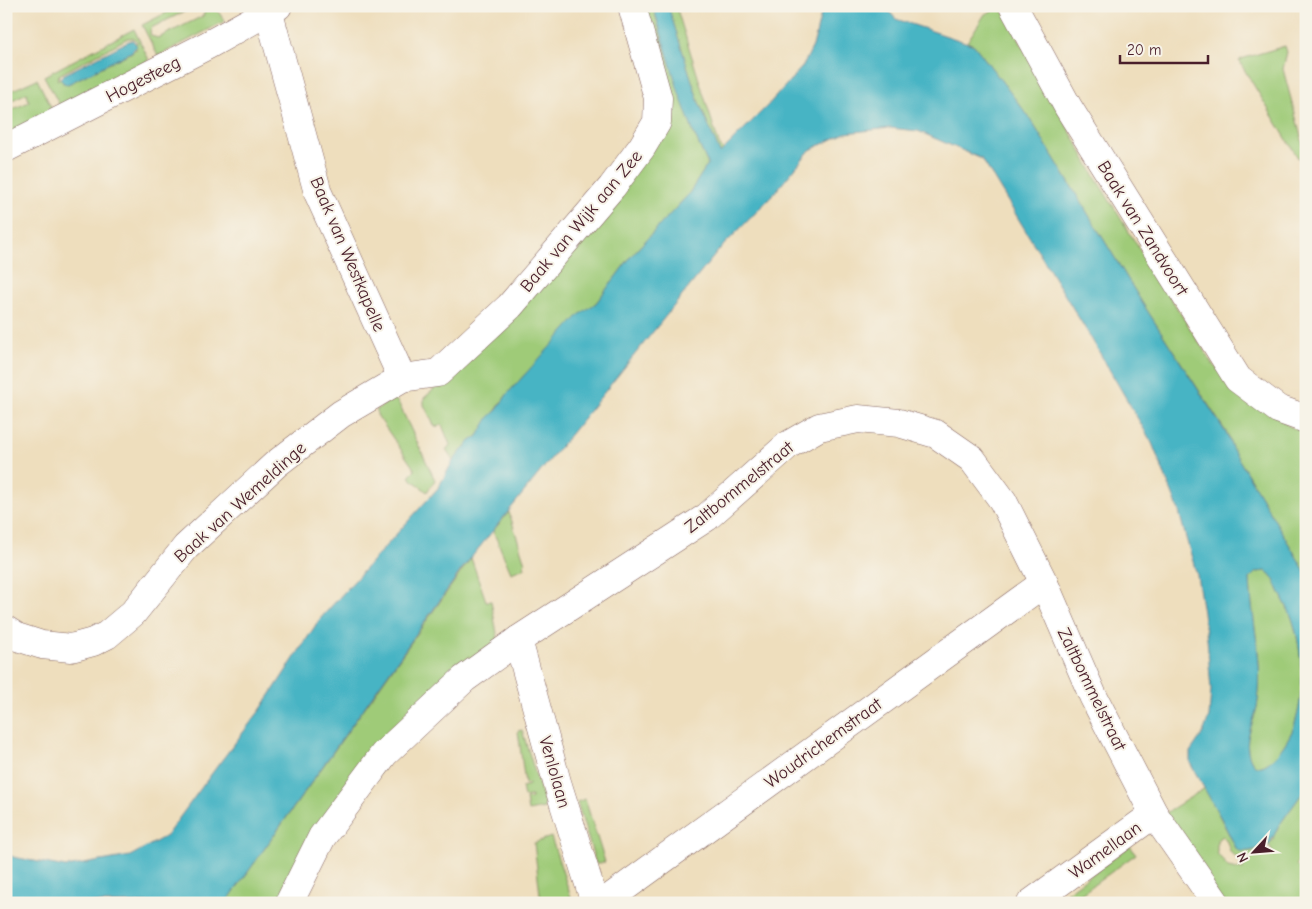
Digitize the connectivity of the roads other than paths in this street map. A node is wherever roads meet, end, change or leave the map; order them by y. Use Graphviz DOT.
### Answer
graph roads {
  1 [pos="632,6"];
  2 [pos="1013,6"];
  3 [pos="271,8"];
  4 [pos="6,148"];
  5 [pos="402,378"];
  6 [pos="1306,419"];
  7 [pos="1044,583"];
  8 [pos="6,630"];
  9 [pos="518,640"];
  10 [pos="1154,814"];
  11 [pos="288,903"];
  12 [pos="595,903"];
  13 [pos="603,903"];
  14 [pos="1031,903"];
  15 [pos="1216,903"];
  1 -- 5 [label="street, Baak van Wijk aan Zee"];
  2 -- 6 [label="street, Baak van Zandvoort"];
  3 -- 4 [label="street, Hogesteeg"];
  3 -- 5 [label="street, Baak van Westkapelle"];
  5 -- 8 [label="street, Baak van Wemeldinge"];
  7 -- 9 [label="street, Zaltbommelstraat"];
  7 -- 10 [label="street, Zaltbommelstraat"];
  7 -- 13 [label="street, Woudrichemstraat"];
  9 -- 11 [label="street, Zaltbommelstraat"];
  9 -- 12 [label="street, Venlolaan"];
  10 -- 14 [label="street, Wamellaan"];
  10 -- 15 [label="street, Zaltbommelstraat"];
}
